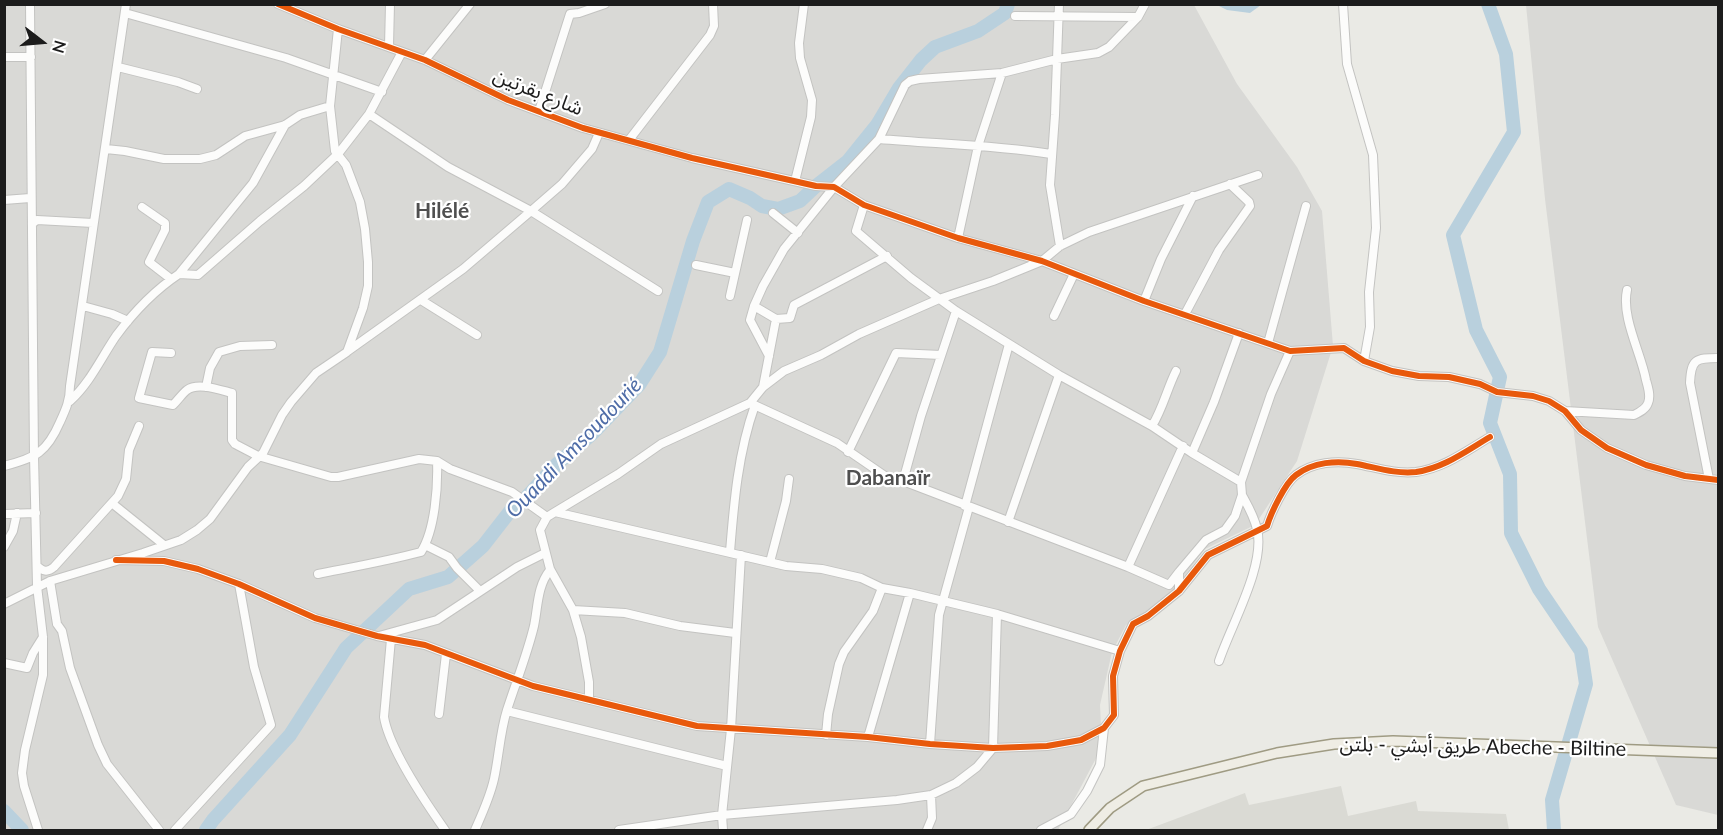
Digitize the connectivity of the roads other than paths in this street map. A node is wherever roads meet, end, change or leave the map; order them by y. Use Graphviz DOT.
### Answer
graph roads {
  1 [pos="30,4"];
  2 [pos="278,4"];
  3 [pos="390,4"];
  4 [pos="470,4"];
  5 [pos="605,4"];
  6 [pos="713,4"];
  7 [pos="804,4"];
  8 [pos="1059,4"];
  9 [pos="1145,4"];
  10 [pos="1343,4"];
  11 [pos="126,9"];
  12 [pos="1015,16"];
  13 [pos="1138,16"];
  14 [pos="1058,17"];
  15 [pos="338,29"];
  16 [pos="389,46"];
  17 [pos="402,52"];
  18 [pos="4,57"];
  19 [pos="31,57"];
  20 [pos="1057,59"];
  21 [pos="425,60"];
  22 [pos="118,67"];
  23 [pos="1002,73"];
  24 [pos="332,76"];
  25 [pos="197,89"];
  26 [pos="382,92"];
  27 [pos="330,105"];
  28 [pos="539,111"];
  29 [pos="369,114"];
  30 [pos="285,125"];
  31 [pos="599,133"];
  32 [pos="879,138"];
  33 [pos="629,140"];
  34 [pos="978,146"];
  35 [pos="106,149"];
  36 [pos="338,154"];
  37 [pos="1051,154"];
  38 [pos="1258,175"];
  39 [pos="795,181"];
  40 [pos="1230,184"];
  41 [pos="834,187"];
  42 [pos="1193,196"];
  43 [pos="30,198"];
  44 [pos="4,200"];
  45 [pos="864,205"];
  46 [pos="1306,206"];
  47 [pos="142,207"];
  48 [pos="531,211"];
  49 [pos="773,213"];
  50 [pos="747,220"];
  51 [pos="93,223"];
  52 [pos="32,224"];
  53 [pos="798,233"];
  54 [pos="958,238"];
  55 [pos="1060,246"];
  56 [pos="887,256"];
  57 [pos="1041,261"];
  58 [pos="696,264"];
  59 [pos="735,273"];
  60 [pos="179,274"];
  61 [pos="1074,274"];
  62 [pos="171,279"];
  63 [pos="1627,290"];
  64 [pos="658,291"];
  65 [pos="730,296"];
  66 [pos="939,299"];
  67 [pos="421,300"];
  68 [pos="1144,300"];
  69 [pos="83,306"];
  70 [pos="754,306"];
  71 [pos="956,311"];
  72 [pos="1185,314"];
  73 [pos="1054,316"];
  74 [pos="776,319"];
  75 [pos="128,321"];
  76 [pos="1239,333"];
  77 [pos="477,335"];
  78 [pos="1268,343"];
  79 [pos="1009,344"];
  80 [pos="272,345"];
  81 [pos="1290,351"];
  82 [pos="171,352"];
  83 [pos="347,352"];
  84 [pos="769,356"];
  85 [pos="941,356"];
  86 [pos="1719,358"];
  87 [pos="1364,361"];
  88 [pos="1176,370"];
  89 [pos="1059,375"];
  90 [pos="206,387"];
  91 [pos="763,387"];
  92 [pos="70,401"];
  93 [pos="752,404"];
  94 [pos="1565,411"];
  95 [pos="139,426"];
  96 [pos="1152,426"];
  97 [pos="1490,437"];
  98 [pos="1183,446"];
  99 [pos="848,452"];
  100 [pos="1192,453"];
  101 [pos="34,456"];
  102 [pos="258,456"];
  103 [pos="437,461"];
  104 [pos="4,466"];
  105 [pos="789,479"];
  106 [pos="1709,479"];
  107 [pos="1719,480"];
  108 [pos="903,481"];
  109 [pos="1241,482"];
  110 [pos="1242,495"];
  111 [pos="113,504"];
  112 [pos="967,506"];
  113 [pos="555,512"];
  114 [pos="17,513"];
  115 [pos="36,513"];
  116 [pos="4,514"];
  117 [pos="548,517"];
  118 [pos="1008,522"];
  119 [pos="1258,530"];
  120 [pos="164,545"];
  121 [pos="425,545"];
  122 [pos="4,547"];
  123 [pos="730,552"];
  124 [pos="545,553"];
  125 [pos="741,555"];
  126 [pos="116,560"];
  127 [pos="770,562"];
  128 [pos="37,566"];
  129 [pos="1128,567"];
  130 [pos="550,570"];
  131 [pos="1179,572"];
  132 [pos="318,574"];
  133 [pos="50,581"];
  134 [pos="239,584"];
  135 [pos="37,586"];
  136 [pos="882,588"];
  137 [pos="480,591"];
  138 [pos="1179,591"];
  139 [pos="910,593"];
  140 [pos="943,600"];
  141 [pos="4,604"];
  142 [pos="573,610"];
  143 [pos="997,614"];
  144 [pos="735,633"];
  145 [pos="377,636"];
  146 [pos="43,638"];
  147 [pos="391,639"];
  148 [pos="1120,651"];
  149 [pos="446,654"];
  150 [pos="1219,661"];
  151 [pos="4,663"];
  152 [pos="519,679"];
  153 [pos="589,700"];
  154 [pos="507,711"];
  155 [pos="439,714"];
  156 [pos="1104,728"];
  157 [pos="731,729"];
  158 [pos="826,735"];
  159 [pos="868,737"];
  160 [pos="930,744"];
  161 [pos="993,748"];
  162 [pos="1719,753"];
  163 [pos="727,766"];
  164 [pos="931,795"];
  165 [pos="722,816"];
  166 [pos="38,831"];
  167 [pos="159,831"];
  168 [pos="175,831"];
  169 [pos="445,831"];
  170 [pos="475,831"];
  171 [pos="619,831"];
  172 [pos="723,831"];
  173 [pos="927,831"];
  174 [pos="1041,831"];
  175 [pos="1089,831"];
  1 -- 19 [label="street"];
  2 -- 15 [label="street, شارع بقرتين"];
  3 -- 16 [label="street"];
  4 -- 21 [label="street"];
  5 -- 28 [label="street"];
  6 -- 33 [label="street"];
  7 -- 39 [label="street"];
  8 -- 14 [label="street"];
  9 -- 13 [label="street"];
  10 -- 87 [label="street"];
  11 -- 22 [label="street"];
  11 -- 24 [label="street"];
  12 -- 14 [label="street"];
  13 -- 14 [label="street"];
  13 -- 20 [label="street"];
  14 -- 20 [label="street"];
  15 -- 16 [label="street, شارع بقرتين"];
  15 -- 24 [label="street"];
  16 -- 17 [label="street, شارع بقرتين"];
  17 -- 21 [label="street, شارع بقرتين"];
  17 -- 26 [label="street"];
  18 -- 19 [label="street"];
  19 -- 43 [label="street"];
  20 -- 23 [label="street"];
  20 -- 37 [label="street"];
  21 -- 28 [label="street, شارع بقرتين"];
  22 -- 25 [label="street"];
  22 -- 35 [label="street"];
  23 -- 32 [label="street"];
  23 -- 34 [label="street"];
  24 -- 26 [label="street"];
  24 -- 27 [label="street"];
  26 -- 29 [label="street"];
  27 -- 30 [label="street"];
  27 -- 36 [label="street"];
  28 -- 31 [label="street, شارع بقرتين"];
  29 -- 36 [label="street"];
  29 -- 48 [label="street"];
  30 -- 35 [label="street"];
  30 -- 60 [label="street"];
  31 -- 33 [label="street, شارع بقرتين"];
  31 -- 48 [label="street"];
  32 -- 34 [label="street"];
  32 -- 41 [label="street"];
  33 -- 39 [label="street, شارع بقرتين"];
  34 -- 37 [label="street"];
  34 -- 54 [label="street"];
  35 -- 51 [label="street"];
  36 -- 60 [label="street"];
  36 -- 83 [label="street"];
  37 -- 55 [label="street"];
  38 -- 40 [label="street"];
  39 -- 41 [label="street, شارع بقرتين"];
  40 -- 42 [label="street"];
  40 -- 72 [label="street"];
  41 -- 45 [label="street"];
  41 -- 53 [label="street"];
  42 -- 55 [label="street"];
  42 -- 68 [label="street"];
  43 -- 44 [label="street"];
  43 -- 52 [label="street"];
  45 -- 54 [label="street"];
  45 -- 56 [label="street"];
  46 -- 78 [label="street"];
  47 -- 62 [label="street"];
  48 -- 64 [label="street"];
  48 -- 67 [label="street"];
  49 -- 53 [label="street"];
  50 -- 59 [label="street"];
  51 -- 52 [label="street"];
  51 -- 69 [label="street"];
  52 -- 101 [label="street"];
  53 -- 70 [label="street"];
  54 -- 57 [label="street"];
  55 -- 57 [label="street"];
  56 -- 66 [label="street"];
  56 -- 74 [label="street"];
  57 -- 61 [label="street"];
  57 -- 66 [label="street"];
  58 -- 59 [label="street"];
  59 -- 65 [label="street"];
  60 -- 62 [label="street"];
  61 -- 68 [label="street"];
  61 -- 73 [label="street"];
  62 -- 75 [label="street"];
  63 -- 94 [label="street"];
  66 -- 71 [label="street"];
  66 -- 91 [label="street"];
  67 -- 77 [label="street"];
  67 -- 83 [label="street"];
  68 -- 72 [label="street"];
  69 -- 75 [label="street"];
  69 -- 92 [label="street"];
  70 -- 74 [label="street"];
  70 -- 84 [label="street"];
  71 -- 79 [label="street"];
  71 -- 85 [label="street"];
  72 -- 76 [label="street"];
  74 -- 84 [label="street"];
  75 -- 92 [label="street"];
  76 -- 78 [label="street"];
  76 -- 100 [label="street"];
  78 -- 81 [label="street"];
  79 -- 89 [label="street"];
  79 -- 112 [label="street"];
  80 -- 90 [label="street"];
  81 -- 87 [label="street"];
  81 -- 109 [label="street"];
  82 -- 90 [label="street"];
  83 -- 102 [label="street"];
  84 -- 91 [label="street"];
  85 -- 99 [label="street"];
  85 -- 108 [label="street"];
  86 -- 106 [label="street"];
  87 -- 94 [label="street"];
  88 -- 96 [label="street"];
  89 -- 96 [label="street"];
  89 -- 118 [label="street"];
  90 -- 102 [label="street"];
  91 -- 93 [label="street"];
  92 -- 101 [label="street"];
  93 -- 99 [label="street"];
  93 -- 113 [label="street"];
  93 -- 123 [label="street"];
  94 -- 106 [label="street"];
  95 -- 111 [label="street"];
  96 -- 98 [label="street"];
  97 -- 119 [label="street"];
  98 -- 100 [label="street"];
  98 -- 129 [label="street"];
  99 -- 108 [label="street"];
  100 -- 109 [label="street"];
  101 -- 104 [label="street"];
  101 -- 115 [label="street"];
  102 -- 103 [label="street"];
  102 -- 120 [label="street"];
  103 -- 117 [label="street"];
  103 -- 121 [label="street"];
  105 -- 127 [label="street"];
  106 -- 107 [label="street"];
  108 -- 112 [label="street"];
  109 -- 110 [label="street"];
  110 -- 119 [label="street"];
  110 -- 131 [label="street"];
  111 -- 120 [label="street"];
  111 -- 128 [label="street"];
  112 -- 118 [label="street"];
  112 -- 140 [label="street"];
  113 -- 117 [label="street"];
  113 -- 123 [label="street"];
  114 -- 115 [label="street"];
  114 -- 116 [label="street"];
  114 -- 122 [label="street"];
  115 -- 128 [label="street"];
  117 -- 124 [label="street"];
  118 -- 129 [label="street"];
  119 -- 138 [label="street"];
  119 -- 150 [label="street"];
  120 -- 126 [label="street"];
  121 -- 132 [label="street"];
  121 -- 137 [label="street"];
  123 -- 125 [label="street"];
  124 -- 130 [label="street"];
  124 -- 137 [label="street"];
  125 -- 127 [label="street"];
  125 -- 144 [label="street"];
  126 -- 133 [label="street"];
  126 -- 134 [label="street"];
  127 -- 136 [label="street"];
  128 -- 135 [label="street"];
  129 -- 131 [label="street"];
  130 -- 142 [label="street"];
  130 -- 152 [label="street"];
  131 -- 138 [label="street"];
  133 -- 135 [label="street"];
  133 -- 167 [label="street"];
  134 -- 145 [label="street"];
  134 -- 168 [label="street"];
  135 -- 141 [label="street"];
  135 -- 146 [label="street"];
  136 -- 139 [label="street"];
  136 -- 158 [label="street"];
  137 -- 145 [label="street"];
  138 -- 148 [label="street"];
  139 -- 140 [label="street"];
  139 -- 159 [label="street"];
  140 -- 143 [label="street"];
  140 -- 160 [label="street"];
  142 -- 144 [label="street"];
  142 -- 153 [label="street"];
  143 -- 148 [label="street"];
  143 -- 161 [label="street"];
  144 -- 157 [label="street"];
  145 -- 147 [label="street"];
  146 -- 151 [label="street"];
  146 -- 166 [label="street"];
  147 -- 149 [label="street"];
  147 -- 169 [label="street"];
  148 -- 156 [label="street"];
  149 -- 152 [label="street"];
  149 -- 155 [label="street"];
  152 -- 153 [label="street"];
  152 -- 154 [label="street"];
  153 -- 157 [label="street"];
  154 -- 163 [label="street"];
  154 -- 170 [label="street"];
  156 -- 161 [label="street"];
  156 -- 174 [label="street"];
  157 -- 158 [label="street"];
  157 -- 163 [label="street"];
  158 -- 159 [label="street"];
  159 -- 160 [label="street"];
  160 -- 161 [label="street"];
  161 -- 164 [label="street"];
  162 -- 175 [label="main road, طريق أبشي - بلتن Abeche - Biltine"];
  163 -- 165 [label="street"];
  164 -- 165 [label="street"];
  164 -- 173 [label="street"];
  165 -- 171 [label="street"];
  165 -- 172 [label="street"];
}
